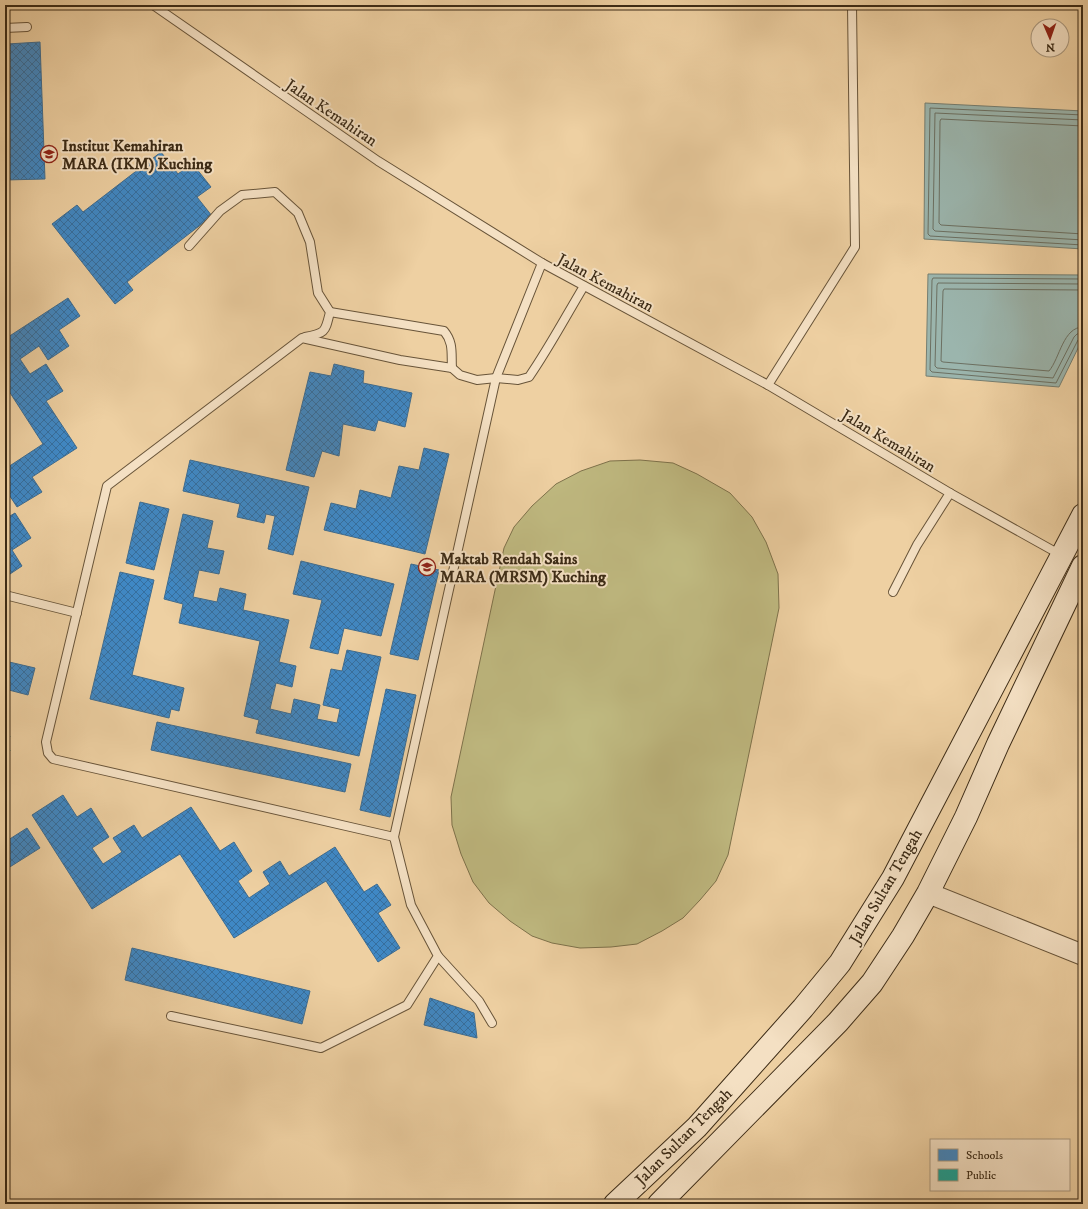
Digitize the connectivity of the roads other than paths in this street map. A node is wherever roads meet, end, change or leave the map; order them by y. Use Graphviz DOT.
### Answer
graph roads {
  1 [pos="153,5"];
  2 [pos="852,5"];
  3 [pos="5,28"];
  4 [pos="27,28"];
  5 [pos="189,246"];
  6 [pos="542,263"];
  7 [pos="584,286"];
  8 [pos="330,312"];
  9 [pos="302,338"];
  10 [pos="452,368"];
  11 [pos="496,378"];
  12 [pos="768,385"];
  13 [pos="950,493"];
  14 [pos="1083,515"];
  15 [pos="1062,555"];
  16 [pos="1083,566"];
  17 [pos="893,592"];
  18 [pos="5,595"];
  19 [pos="77,613"];
  20 [pos="394,837"];
  21 [pos="928,893"];
  22 [pos="1083,955"];
  23 [pos="438,956"];
  24 [pos="171,1016"];
  25 [pos="492,1023"];
  26 [pos="615,1204"];
  27 [pos="659,1204"];
  1 -- 6 [label="lane, Jalan Kemahiran"];
  2 -- 12 [label="lane"];
  3 -- 4 [label="lane"];
  5 -- 8 [label="lane"];
  6 -- 7 [label="lane, Jalan Kemahiran"];
  6 -- 11 [label="lane"];
  7 -- 11 [label="lane"];
  7 -- 12 [label="lane, Jalan Kemahiran"];
  8 -- 9 [label="lane"];
  8 -- 10 [label="lane"];
  9 -- 10 [label="lane"];
  9 -- 19 [label="lane"];
  10 -- 11 [label="lane"];
  11 -- 20 [label="lane"];
  12 -- 13 [label="lane, Jalan Kemahiran"];
  13 -- 15 [label="lane, Jalan Kemahiran"];
  13 -- 17 [label="lane"];
  14 -- 15 [label="main road, Jalan Sultan Tengah"];
  15 -- 26 [label="main road, Jalan Sultan Tengah"];
  16 -- 21 [label="main road, Jalan Sultan Tengah"];
  18 -- 19 [label="lane"];
  19 -- 20 [label="lane"];
  20 -- 23 [label="lane"];
  21 -- 22 [label="street"];
  21 -- 27 [label="main road, Jalan Sultan Tengah"];
  23 -- 24 [label="lane"];
  23 -- 25 [label="lane"];
}
